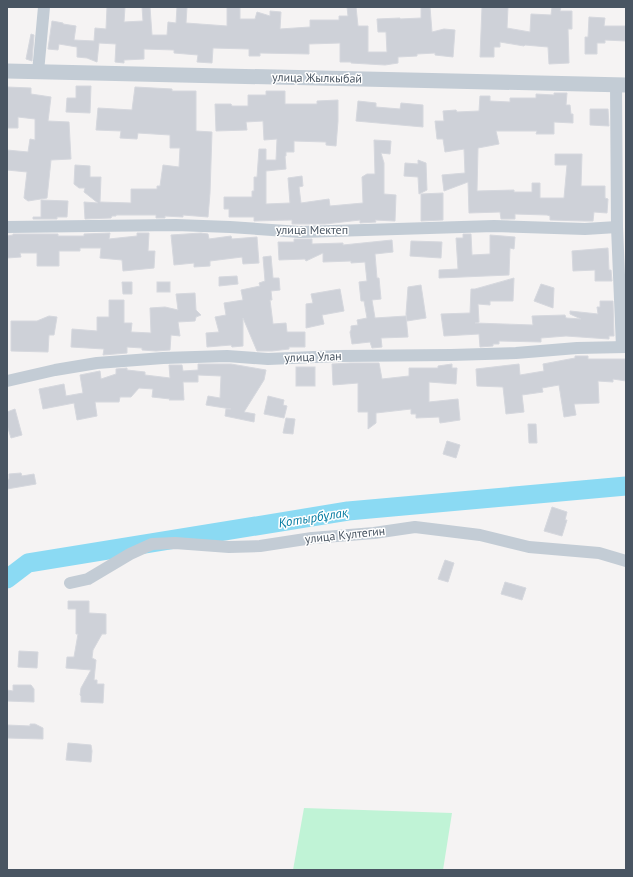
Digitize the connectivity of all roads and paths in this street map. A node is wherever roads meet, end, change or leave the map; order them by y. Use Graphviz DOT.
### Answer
graph roads {
  1 [pos="44,7"];
  2 [pos="7,71"];
  3 [pos="38,72"];
  4 [pos="621,85"];
  5 [pos="7,227"];
  6 [pos="618,227"];
  7 [pos="624,347"];
  8 [pos="7,381"];
  9 [pos="626,561"];
  10 [pos="70,583"];
  1 -- 3 [label="street"];
  2 -- 3 [label="street, улица Жылкыбай"];
  3 -- 4 [label="street, улица Жылкыбай"];
  4 -- 6 [label="street, улица Улан"];
  5 -- 6 [label="street, улица Мектеп"];
  6 -- 7 [label="street, улица Улан"];
  7 -- 8 [label="street, улица Улан"];
  9 -- 10 [label="street, улица Култегин"];
}
